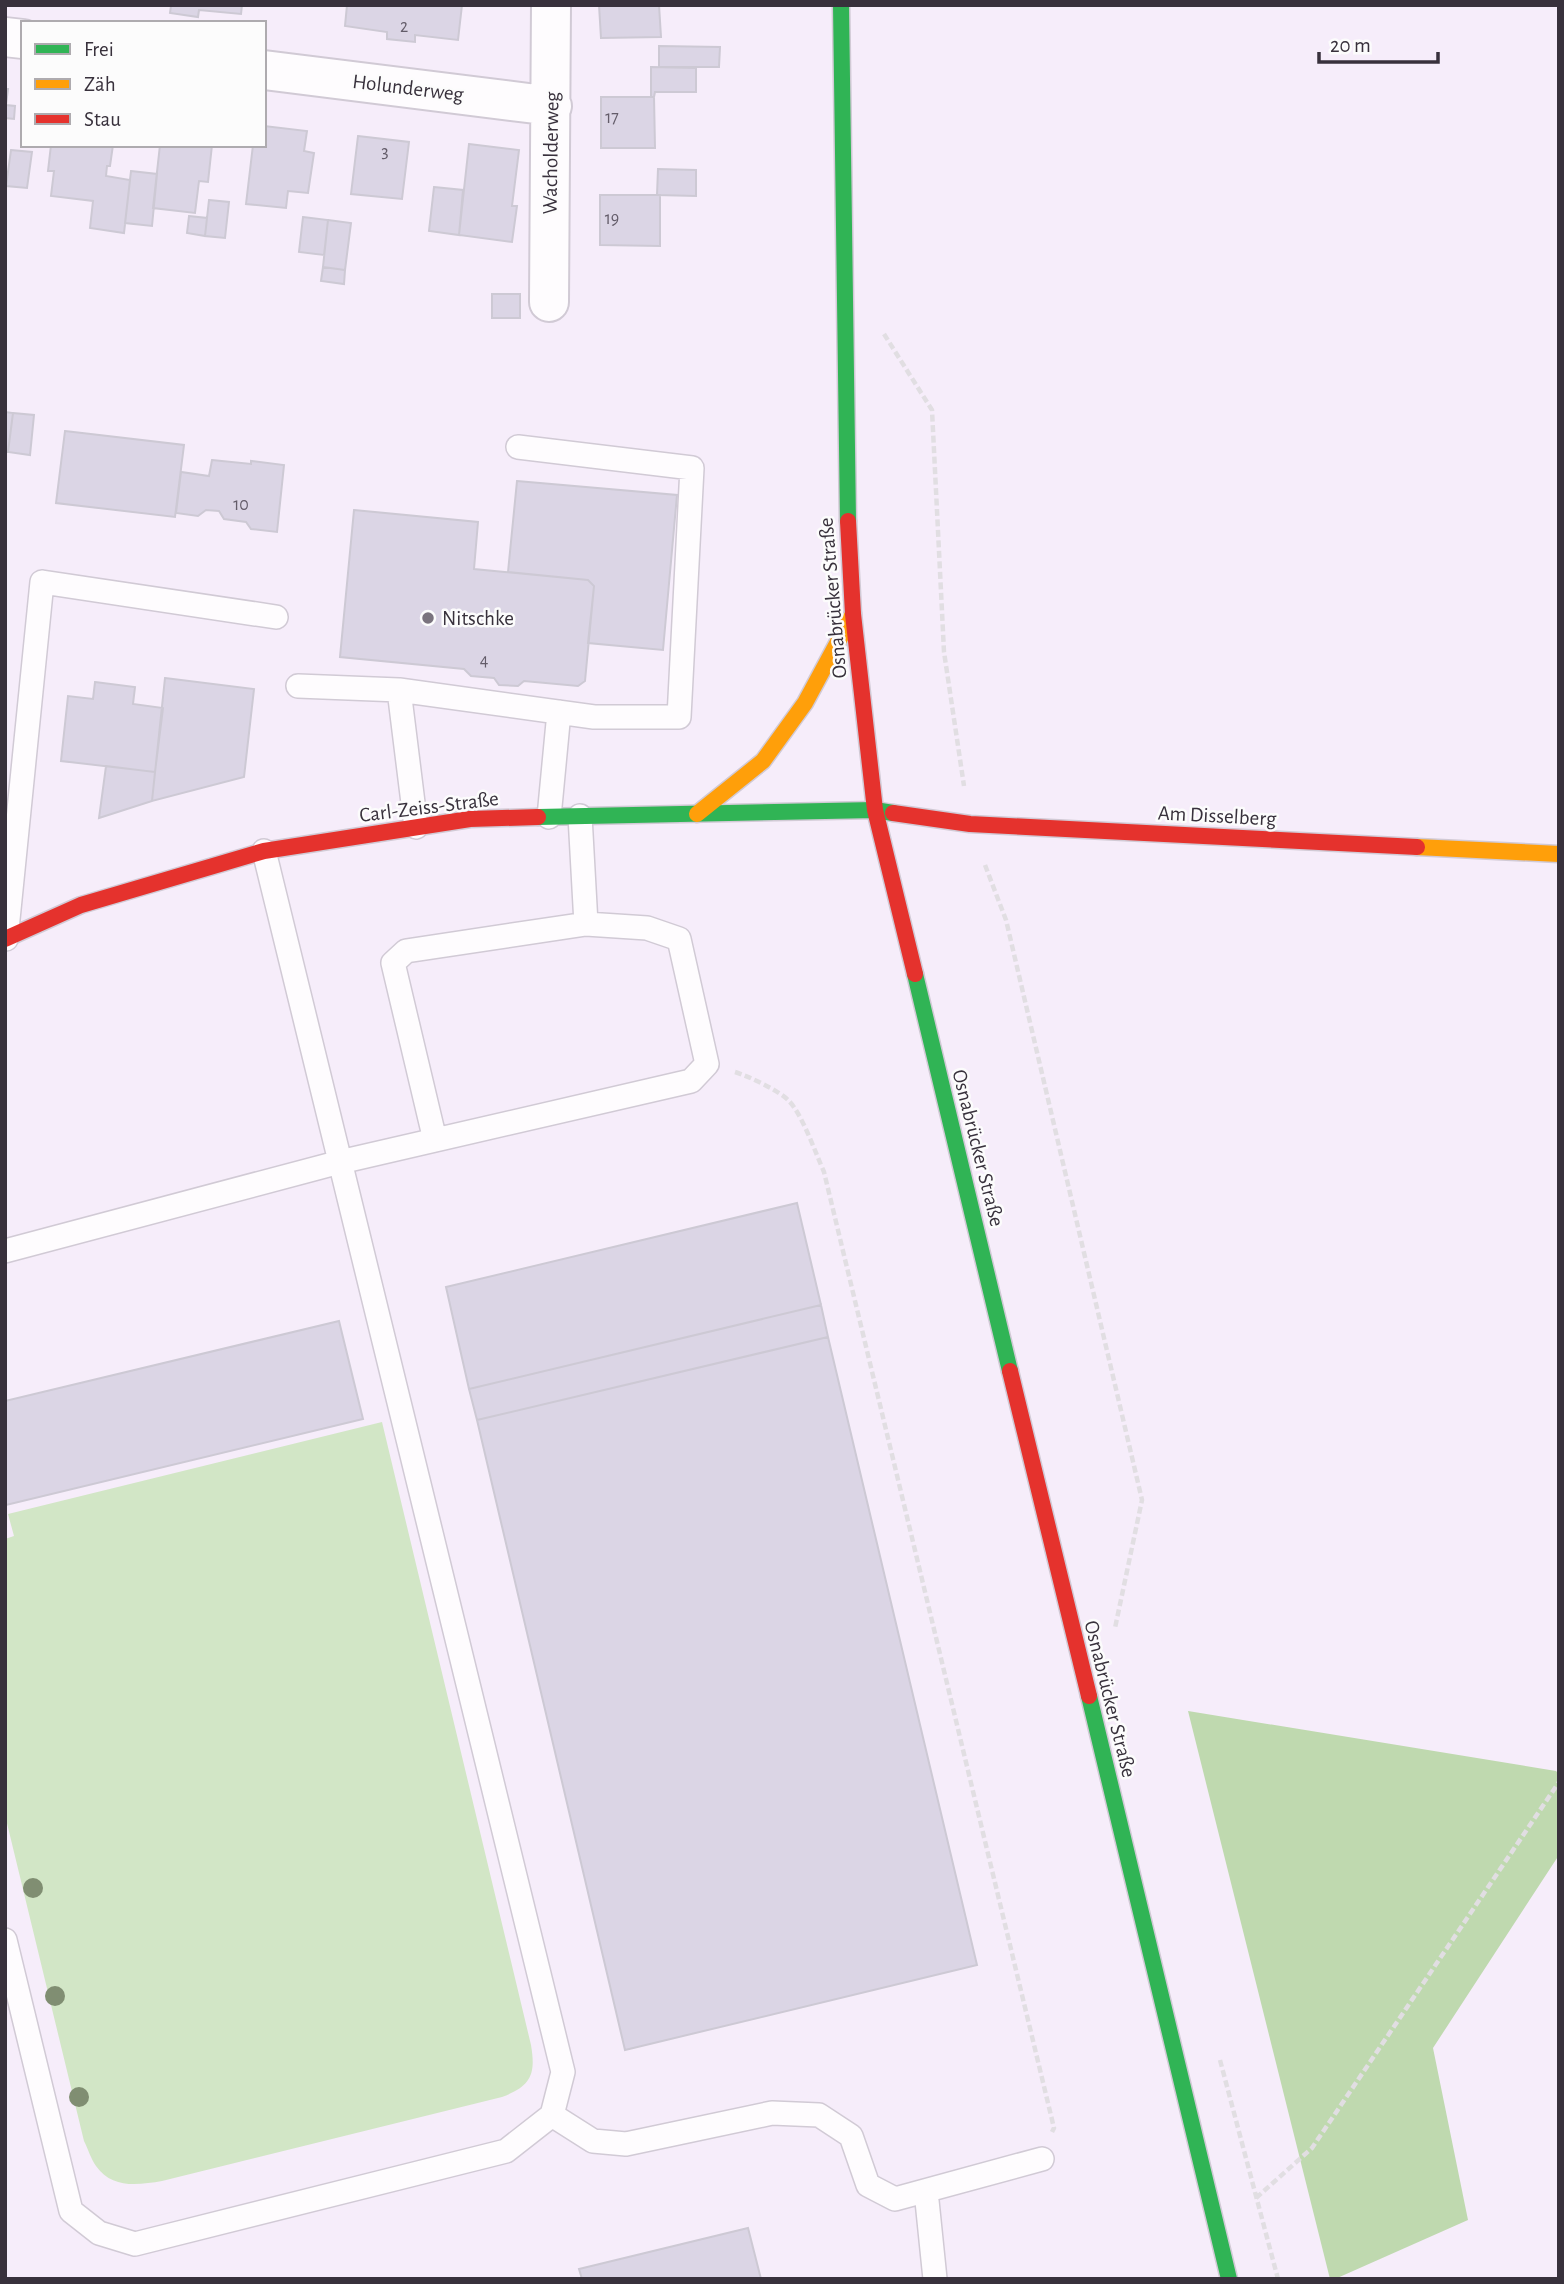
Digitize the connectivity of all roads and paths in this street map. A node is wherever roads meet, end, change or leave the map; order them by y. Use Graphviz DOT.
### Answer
graph roads {
  1 [pos="551,5"];
  2 [pos="841,5"];
  3 [pos="266,70"];
  4 [pos="552,106"];
  5 [pos="549,302"];
  6 [pos="883,332"];
  7 [pos="518,447"];
  8 [pos="853,614"];
  9 [pos="275,617"];
  10 [pos="299,686"];
  11 [pos="399,690"];
  12 [pos="559,712"];
  13 [pos="875,810"];
  14 [pos="697,814"];
  15 [pos="580,816"];
  16 [pos="549,817"];
  17 [pos="970,824"];
  18 [pos="416,827"];
  19 [pos="264,851"];
  20 [pos="1559,854"];
  21 [pos="586,924"];
  22 [pos="5,939"];
  23 [pos="707,1064"];
  24 [pos="435,1140"];
  25 [pos="340,1162"];
  26 [pos="5,1251"];
  27 [pos="1114,1634"];
  28 [pos="1559,1782"];
  29 [pos="5,1940"];
  30 [pos="1217,2049"];
  31 [pos="552,2115"];
  32 [pos="1042,2159"];
  33 [pos="926,2191"];
  34 [pos="1256,2196"];
  35 [pos="1254,2207"];
  36 [pos="935,2279"];
  37 [pos="1229,2279"];
  38 [pos="1278,2279"];
  1 -- 4 [label="street, Wacholderweg"];
  2 -- 8 [label="main road, Osnabrücker Straße"];
  3 -- 4 [label="street, Holunderweg"];
  4 -- 5 [label="street, Wacholderweg"];
  6 -- 17 [label="path"];
  7 -- 12 [label="lane"];
  8 -- 13 [label="main road, Osnabrücker Straße"];
  8 -- 14 [label="main road"];
  9 -- 22 [label="lane"];
  10 -- 11 [label="lane"];
  11 -- 12 [label="lane"];
  11 -- 18 [label="lane"];
  12 -- 16 [label="lane"];
  13 -- 14 [label="main road, Carl-Zeiss-Straße"];
  13 -- 17 [label="main road, Am Disselberg"];
  13 -- 37 [label="main road, Osnabrücker Straße"];
  14 -- 15 [label="main road, Carl-Zeiss-Straße"];
  15 -- 16 [label="main road, Carl-Zeiss-Straße"];
  15 -- 21 [label="lane"];
  16 -- 18 [label="main road, Carl-Zeiss-Straße"];
  17 -- 20 [label="main road, Am Disselberg"];
  17 -- 27 [label="path"];
  18 -- 19 [label="main road, Carl-Zeiss-Straße"];
  19 -- 22 [label="main road, Carl-Zeiss-Straße"];
  19 -- 25 [label="lane"];
  21 -- 23 [label="lane"];
  21 -- 24 [label="lane"];
  23 -- 24 [label="lane"];
  23 -- 32 [label="path"];
  24 -- 25 [label="lane"];
  25 -- 26 [label="lane"];
  25 -- 31 [label="lane"];
  28 -- 34 [label="path"];
  29 -- 31 [label="lane"];
  30 -- 34 [label="path"];
  31 -- 33 [label="lane"];
  32 -- 33 [label="lane"];
  33 -- 36 [label="lane"];
  34 -- 35 [label="path"];
  34 -- 38 [label="path"];
}
